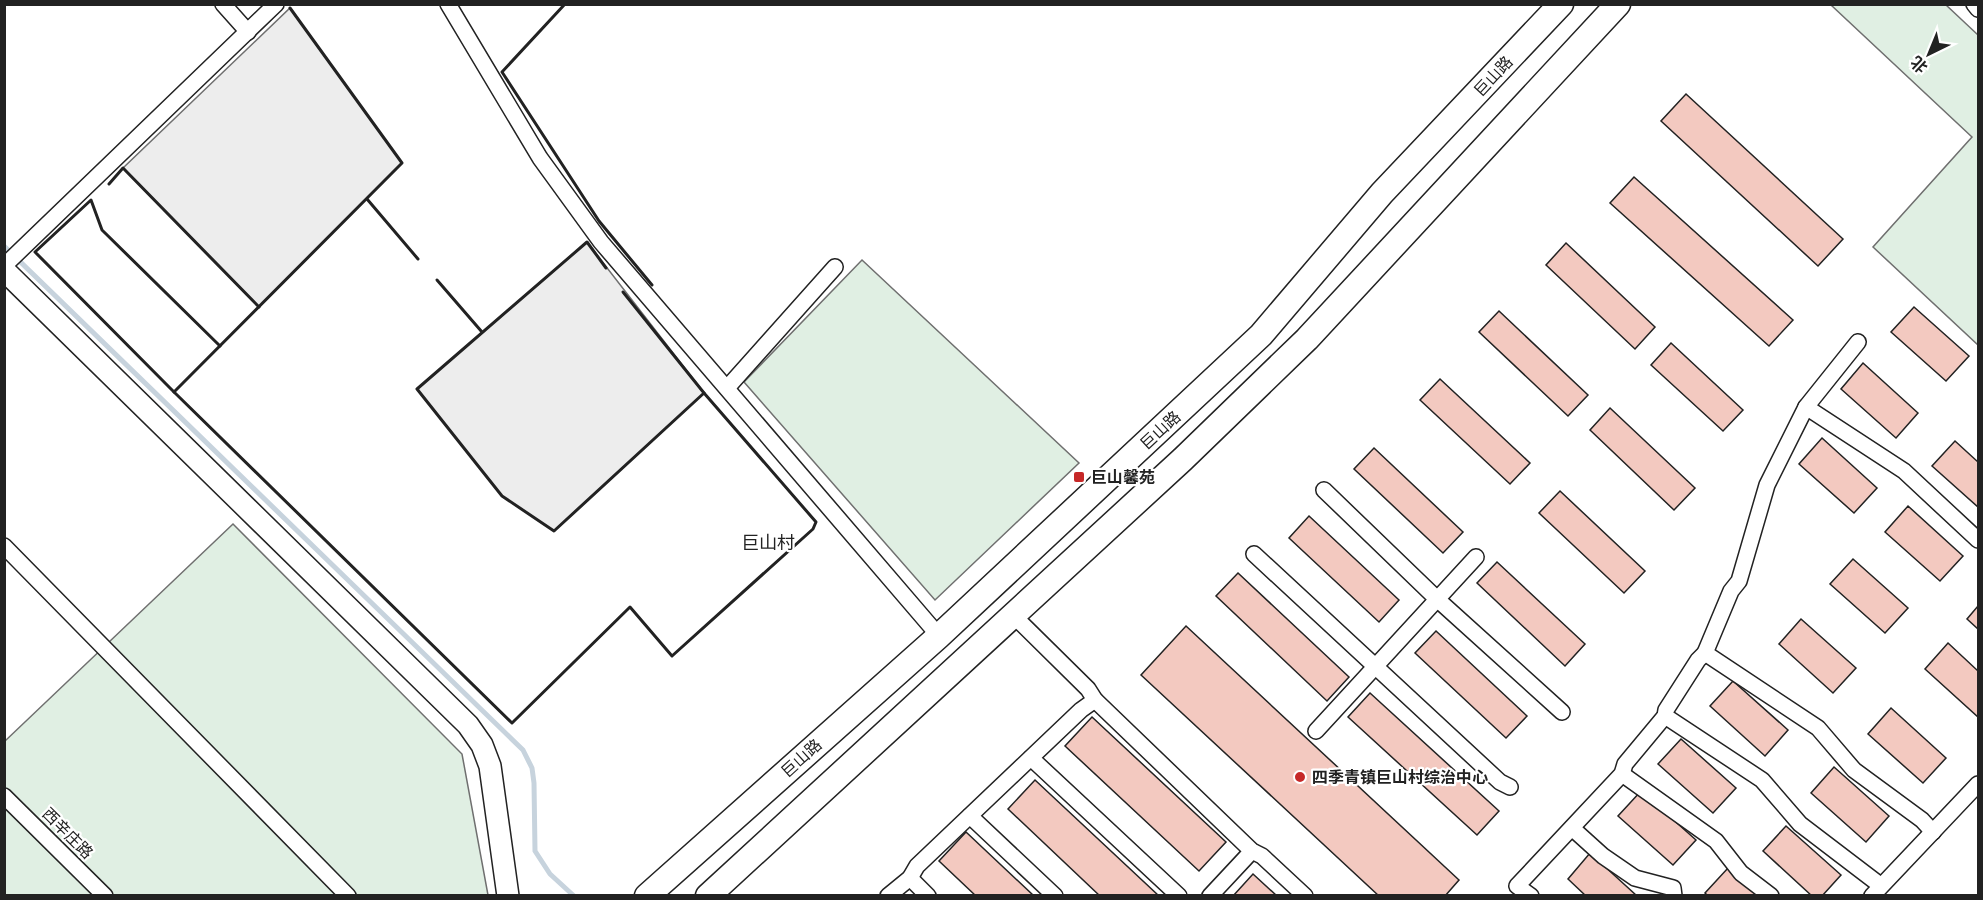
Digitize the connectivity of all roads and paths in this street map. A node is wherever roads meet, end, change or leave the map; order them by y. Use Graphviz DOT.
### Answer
graph roads {
  1 [pos="223,4"];
  2 [pos="276,4"];
  3 [pos="448,4"];
  4 [pos="1561,4"];
  5 [pos="1618,4"];
  6 [pos="1974,4"];
  7 [pos="1978,9"];
  8 [pos="248,32"];
  9 [pos="4,266"];
  10 [pos="835,267"];
  11 [pos="4,270"];
  12 [pos="1858,342"];
  13 [pos="727,388"];
  14 [pos="1806,407"];
  15 [pos="1324,490"];
  16 [pos="1978,540"];
  17 [pos="4,546"];
  18 [pos="1254,554"];
  19 [pos="1476,557"];
  20 [pos="1437,598"];
  21 [pos="1013,615"];
  22 [pos="939,636"];
  23 [pos="1705,653"];
  24 [pos="1375,667"];
  25 [pos="1095,700"];
  26 [pos="1562,712"];
  27 [pos="1665,716"];
  28 [pos="1316,731"];
  29 [pos="1031,758"];
  30 [pos="1622,774"];
  31 [pos="1978,784"];
  32 [pos="1510,787"];
  33 [pos="4,796"];
  34 [pos="970,816"];
  35 [pos="1572,828"];
  36 [pos="1933,832"];
  37 [pos="1251,851"];
  38 [pos="910,878"];
  39 [pos="1876,890"];
  40 [pos="105,896"];
  41 [pos="348,896"];
  42 [pos="508,896"];
  43 [pos="647,896"];
  44 [pos="708,896"];
  45 [pos="888,896"];
  46 [pos="928,896"];
  47 [pos="1055,896"];
  48 [pos="1179,896"];
  49 [pos="1210,896"];
  50 [pos="1305,896"];
  51 [pos="1531,896"];
  52 [pos="1674,896"];
  53 [pos="1771,896"];
  1 -- 8 [label="street"];
  2 -- 8 [label="street"];
  3 -- 13 [label="street"];
  4 -- 22 [label="main road, 巨山路"];
  5 -- 21 [label="main road"];
  6 -- 7 [label="street"];
  8 -- 9 [label="street"];
  10 -- 13 [label="street"];
  11 -- 42 [label="street"];
  12 -- 14 [label="street"];
  13 -- 22 [label="street"];
  14 -- 16 [label="street"];
  14 -- 23 [label="street"];
  15 -- 20 [label="street"];
  17 -- 41 [label="street"];
  18 -- 24 [label="street"];
  19 -- 20 [label="street"];
  20 -- 24 [label="street"];
  20 -- 26 [label="street"];
  21 -- 25 [label="street"];
  21 -- 44 [label="main road"];
  22 -- 43 [label="main road, 巨山路"];
  23 -- 27 [label="street"];
  23 -- 36 [label="street"];
  24 -- 28 [label="street"];
  24 -- 32 [label="street"];
  25 -- 29 [label="street"];
  25 -- 37 [label="street"];
  27 -- 30 [label="street"];
  27 -- 39 [label="street"];
  29 -- 34 [label="street"];
  29 -- 48 [label="street"];
  30 -- 35 [label="street"];
  30 -- 53 [label="street"];
  31 -- 36 [label="street"];
  33 -- 40 [label="street, 西辛庄路"];
  34 -- 38 [label="street"];
  34 -- 47 [label="street"];
  35 -- 51 [label="street"];
  35 -- 52 [label="street"];
  36 -- 39 [label="street"];
  37 -- 49 [label="street"];
  37 -- 50 [label="street"];
  38 -- 45 [label="street"];
  38 -- 46 [label="street"];
}
